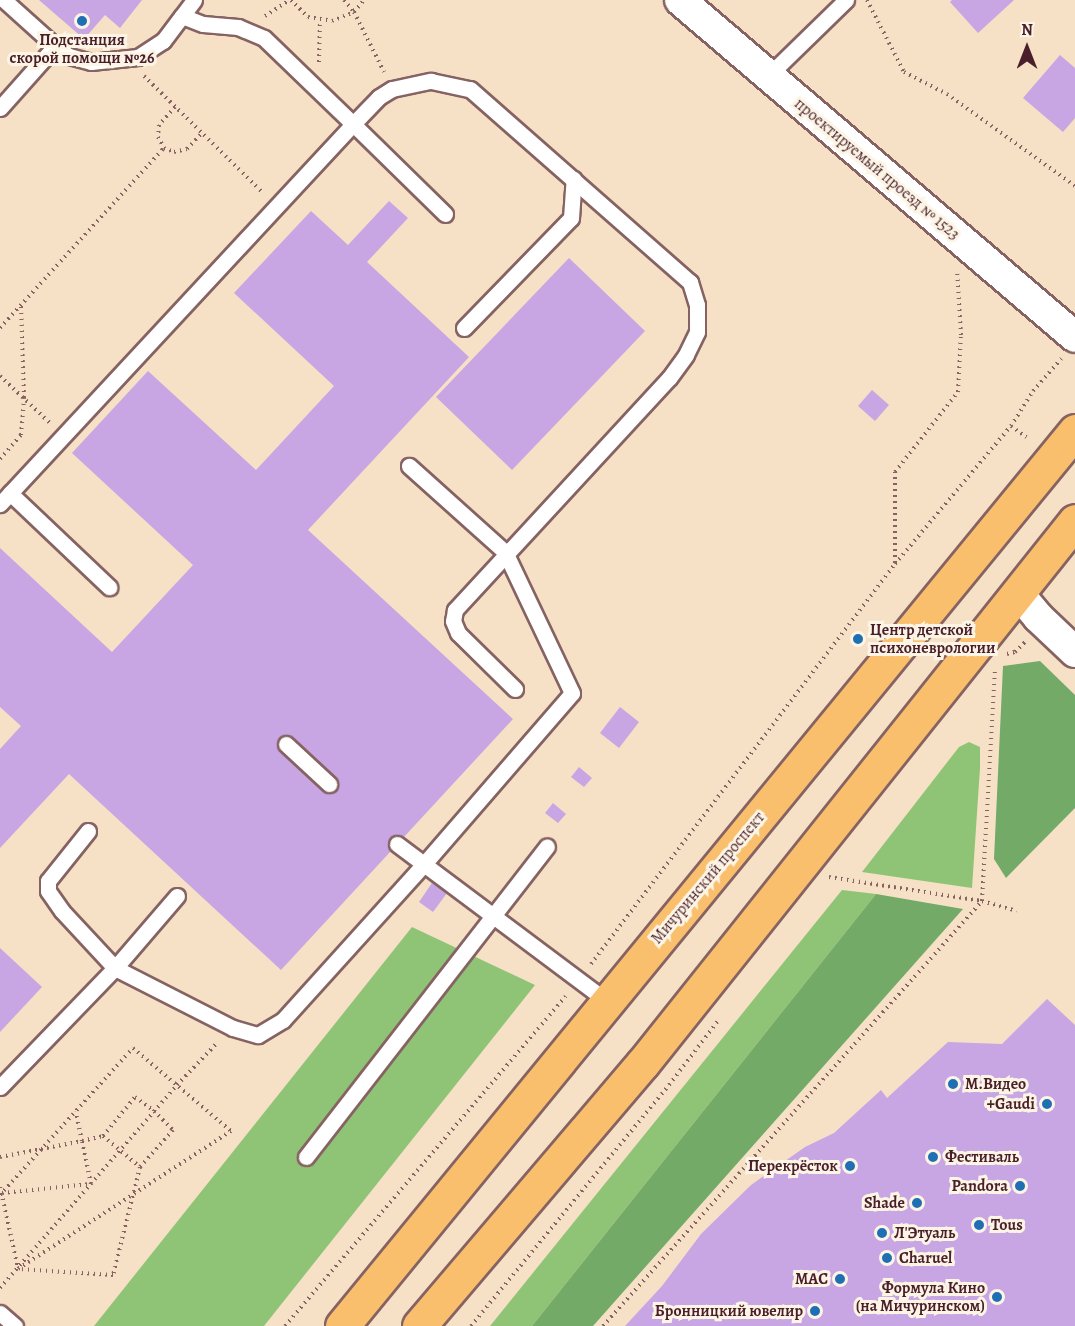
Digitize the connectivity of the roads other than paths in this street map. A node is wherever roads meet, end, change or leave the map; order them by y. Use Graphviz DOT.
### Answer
graph roads {
  1 [pos="4,0"];
  2 [pos="194,0"];
  3 [pos="680,0"];
  4 [pos="846,0"];
  5 [pos="182,16"];
  6 [pos="55,46"];
  7 [pos="768,76"];
  8 [pos="0,108"];
  9 [pos="353,124"];
  10 [pos="573,179"];
  11 [pos="446,214"];
  12 [pos="464,328"];
  13 [pos="1072,344"];
  14 [pos="1075,431"];
  15 [pos="409,466"];
  16 [pos="5,498"];
  17 [pos="1075,521"];
  18 [pos="505,552"];
  19 [pos="109,586"];
  20 [pos="1018,593"];
  21 [pos="1075,652"];
  22 [pos="515,689"];
  23 [pos="286,744"];
  24 [pos="329,784"];
  25 [pos="88,831"];
  26 [pos="397,844"];
  27 [pos="547,846"];
  28 [pos="424,864"];
  29 [pos="177,896"];
  30 [pos="491,915"];
  31 [pos="115,968"];
  32 [pos="607,1001"];
  33 [pos="0,1087"];
  34 [pos="306,1157"];
  35 [pos="0,1313"];
  36 [pos="15,1326"];
  37 [pos="342,1326"];
  38 [pos="419,1326"];
  1 -- 6 [label="lane"];
  2 -- 5 [label="lane"];
  3 -- 7 [label="street, проектируемый проезд № 1523"];
  4 -- 7 [label="lane"];
  5 -- 6 [label="lane"];
  5 -- 9 [label="lane"];
  6 -- 8 [label="lane"];
  7 -- 13 [label="street, проектируемый проезд № 1523"];
  9 -- 10 [label="lane"];
  9 -- 11 [label="lane"];
  9 -- 16 [label="lane"];
  10 -- 12 [label="lane"];
  10 -- 18 [label="lane"];
  14 -- 32 [label="main road, Мичуринский проспект"];
  15 -- 18 [label="lane"];
  16 -- 19 [label="lane"];
  17 -- 20 [label="main road"];
  18 -- 22 [label="lane"];
  18 -- 28 [label="lane"];
  20 -- 21 [label="street"];
  20 -- 38 [label="main road"];
  23 -- 24 [label="lane"];
  25 -- 31 [label="lane"];
  26 -- 28 [label="lane"];
  27 -- 30 [label="lane"];
  28 -- 30 [label="lane"];
  28 -- 31 [label="lane"];
  29 -- 31 [label="lane"];
  30 -- 32 [label="lane"];
  30 -- 34 [label="lane"];
  31 -- 33 [label="lane"];
  32 -- 37 [label="main road, Мичуринский проспект"];
  35 -- 36 [label="lane"];
}
